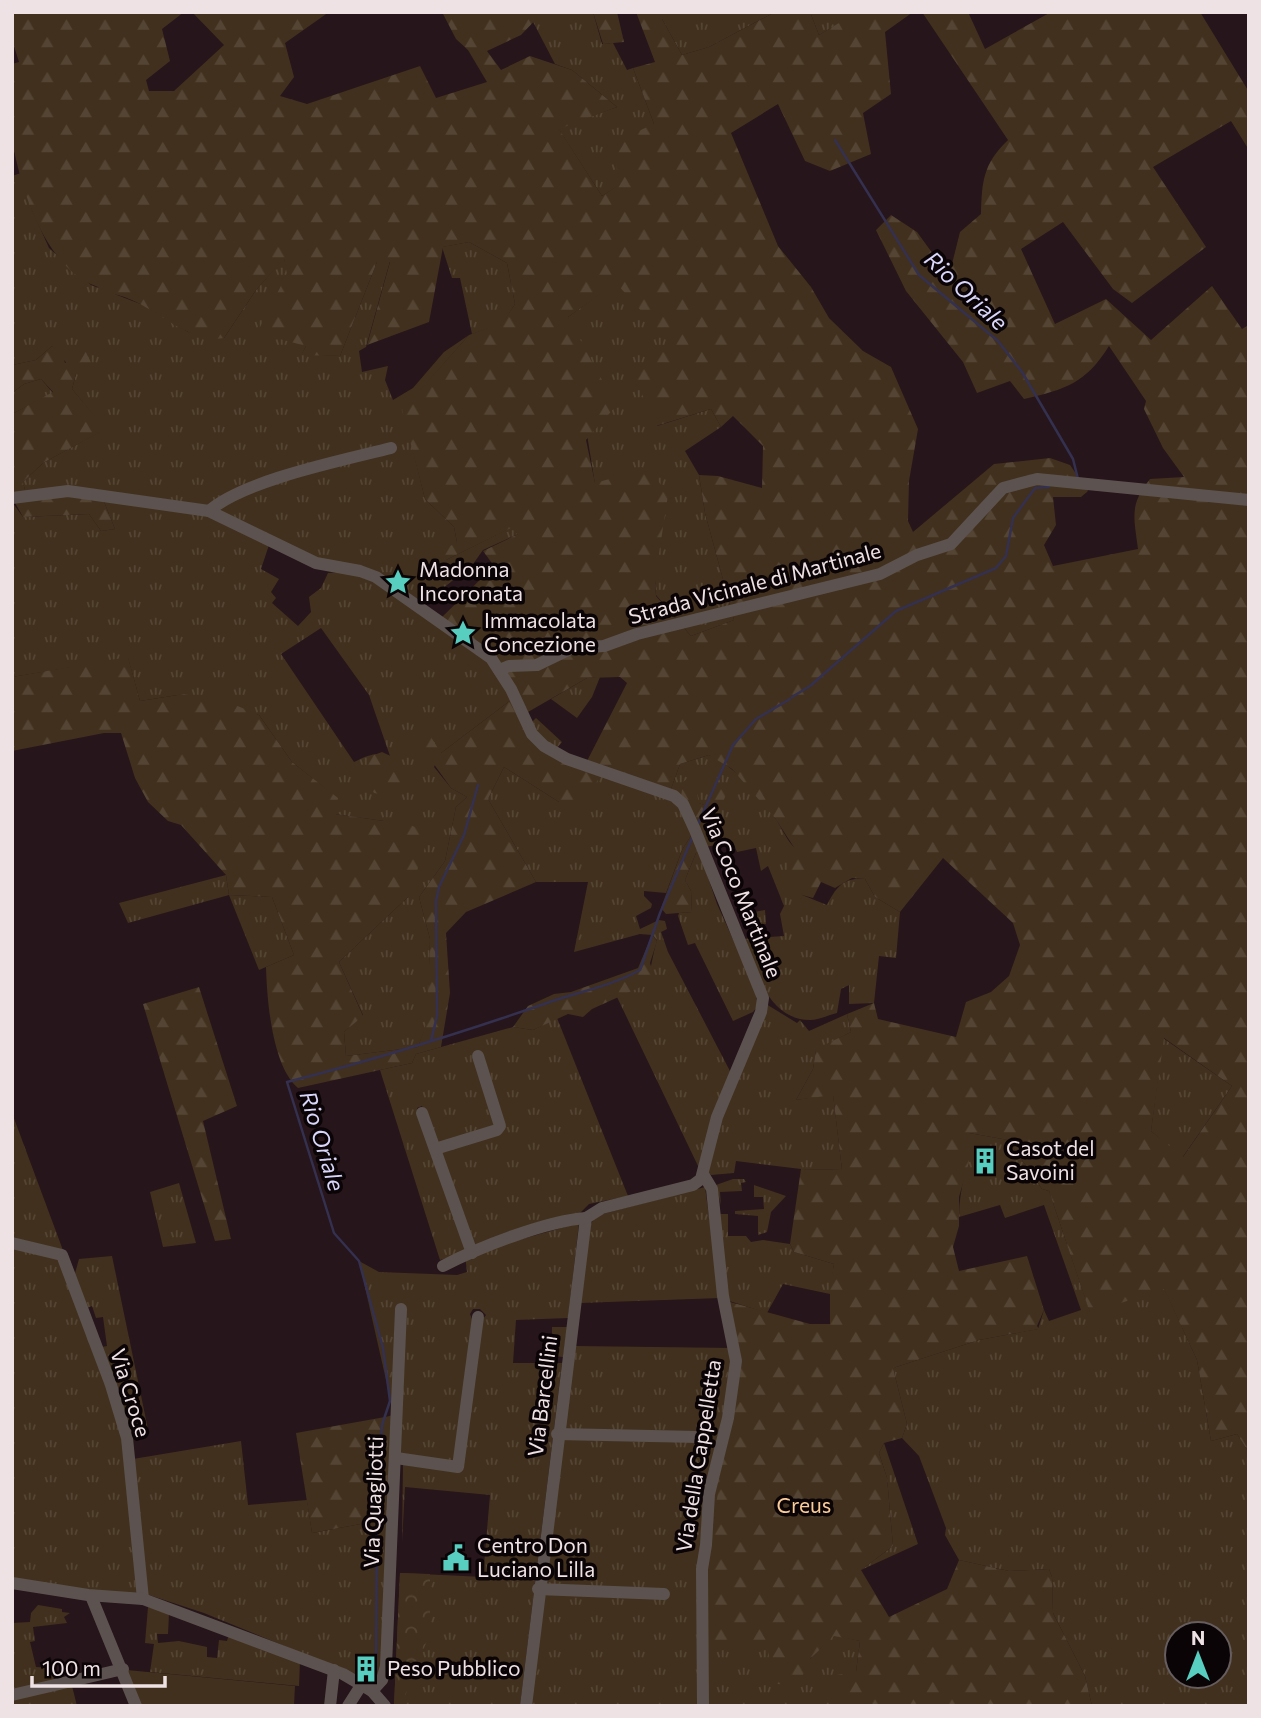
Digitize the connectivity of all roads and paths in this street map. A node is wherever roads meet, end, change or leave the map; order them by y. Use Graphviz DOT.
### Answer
graph roads {
  1 [pos="391,448"];
  2 [pos="12,498"];
  3 [pos="1249,499"];
  4 [pos="209,511"];
  5 [pos="499,670"];
  6 [pos="478,1056"];
  7 [pos="422,1114"];
  8 [pos="435,1149"];
  9 [pos="703,1174"];
  10 [pos="586,1218"];
  11 [pos="12,1243"];
  12 [pos="472,1253"];
  13 [pos="443,1266"];
  14 [pos="401,1309"];
  15 [pos="478,1317"];
  16 [pos="557,1434"];
  17 [pos="698,1437"];
  18 [pos="396,1458"];
  19 [pos="12,1583"];
  20 [pos="538,1589"];
  21 [pos="664,1594"];
  22 [pos="91,1596"];
  23 [pos="143,1599"];
  24 [pos="123,1669"];
  25 [pos="334,1670"];
  26 [pos="367,1687"];
  27 [pos="12,1695"];
  28 [pos="136,1706"];
  29 [pos="330,1706"];
  30 [pos="348,1706"];
  31 [pos="385,1706"];
  32 [pos="526,1706"];
  33 [pos="703,1706"];
  1 -- 4 [label="street"];
  2 -- 4 [label="street, Via Coco Martinale"];
  3 -- 5 [label="street, Strada Vicinale di Martinale"];
  4 -- 5 [label="street, Via Coco Martinale"];
  5 -- 9 [label="street, Via Coco Martinale"];
  6 -- 8 [label="street"];
  7 -- 8 [label="street"];
  8 -- 12 [label="street"];
  9 -- 10 [label="street"];
  9 -- 33 [label="street, Via della Cappelletta"];
  10 -- 12 [label="street"];
  10 -- 16 [label="street, Via Barcellini"];
  11 -- 23 [label="street, Via Croce"];
  12 -- 13 [label="street"];
  14 -- 18 [label="street, Via Quagliotti"];
  15 -- 18 [label="street"];
  16 -- 17 [label="street"];
  16 -- 20 [label="street, Via Barcellini"];
  18 -- 26 [label="street, Via Quagliotti"];
  19 -- 22 [label="street"];
  20 -- 21 [label="street"];
  20 -- 32 [label="street, Via Barcellini"];
  22 -- 23 [label="street"];
  22 -- 24 [label="street"];
  23 -- 25 [label="street"];
  24 -- 27 [label="street"];
  24 -- 28 [label="street"];
  25 -- 26 [label="street"];
  25 -- 29 [label="street"];
  26 -- 30 [label="street, Via Quagliotti"];
  26 -- 31 [label="street"];
}
